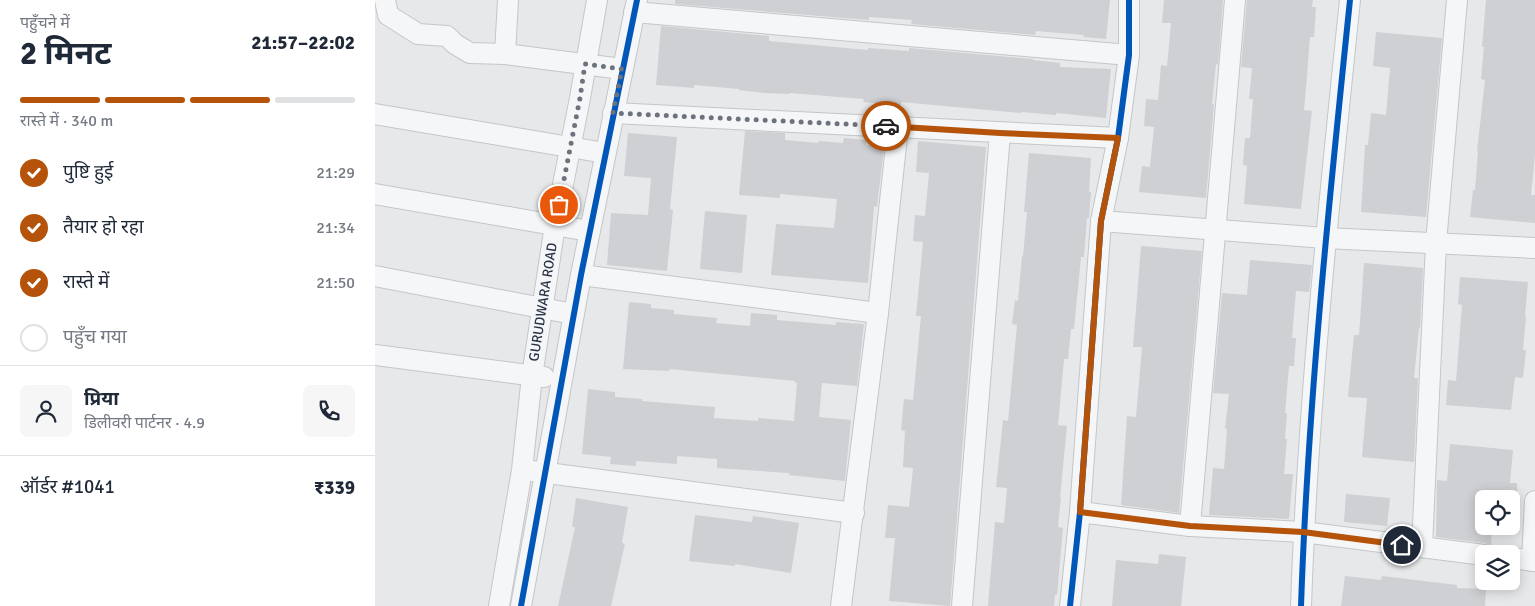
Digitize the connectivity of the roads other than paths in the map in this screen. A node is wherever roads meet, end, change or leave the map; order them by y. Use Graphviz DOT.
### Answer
graph roads {
  1 [pos="385,0"];
  2 [pos="508,0"];
  3 [pos="597,0"];
  4 [pos="1129,0"];
  5 [pos="1235,0"];
  6 [pos="1350,0"];
  7 [pos="1457,0"];
  8 [pos="635,6"];
  9 [pos="505,54"];
  10 [pos="1129,55"];
  11 [pos="585,64"];
  12 [pos="622,69"];
  13 [pos="613,113"];
  14 [pos="375,114"];
  15 [pos="898,127"];
  16 [pos="1000,133"];
  17 [pos="1118,138"];
  18 [pos="570,147"];
  19 [pos="605,153"];
  20 [pos="375,194"];
  21 [pos="1101,221"];
  22 [pos="555,225"];
  23 [pos="589,230"];
  24 [pos="1216,230"];
  25 [pos="1325,238"];
  26 [pos="1436,243"];
  27 [pos="1535,248"];
  28 [pos="581,275"];
  29 [pos="375,276"];
  30 [pos="542,308"];
  31 [pos="878,313"];
  32 [pos="573,314"];
  33 [pos="375,355"];
  34 [pos="532,376"];
  35 [pos="562,379"];
  36 [pos="522,470"];
  37 [pos="544,474"];
  38 [pos="1535,502"];
  39 [pos="1080,512"];
  40 [pos="854,513"];
  41 [pos="1190,526"];
  42 [pos="1303,532"];
  43 [pos="1422,547"];
  44 [pos="1475,554"];
  45 [pos="1520,559"];
  46 [pos="1534,561"];
  47 [pos="499,606"];
  48 [pos="521,606"];
  49 [pos="841,606"];
  50 [pos="962,606"];
  51 [pos="1069,606"];
  52 [pos="1301,606"];
  1 -- 9 [label="street"];
  2 -- 9 [label="street"];
  3 -- 11 [label="street, GURUDWARA ROAD"];
  4 -- 10 [label="street"];
  5 -- 24 [label="street"];
  6 -- 25 [label="street"];
  7 -- 26 [label="street"];
  8 -- 10 [label="street"];
  8 -- 12 [label="street"];
  9 -- 11 [label="street"];
  10 -- 17 [label="street"];
  11 -- 12 [label="street"];
  11 -- 18 [label="street, GURUDWARA ROAD"];
  12 -- 13 [label="street"];
  13 -- 15 [label="street"];
  13 -- 19 [label="street"];
  14 -- 18 [label="street"];
  15 -- 16 [label="street"];
  15 -- 31 [label="street"];
  16 -- 17 [label="street"];
  16 -- 50 [label="street"];
  17 -- 21 [label="street"];
  18 -- 19 [label="street"];
  18 -- 22 [label="street, GURUDWARA ROAD"];
  19 -- 23 [label="street"];
  20 -- 22 [label="street"];
  21 -- 24 [label="street"];
  21 -- 39 [label="street"];
  22 -- 23 [label="street"];
  22 -- 30 [label="street, GURUDWARA ROAD"];
  23 -- 28 [label="street"];
  24 -- 25 [label="street"];
  24 -- 41 [label="street"];
  25 -- 26 [label="street"];
  25 -- 42 [label="street"];
  26 -- 27 [label="street"];
  26 -- 43 [label="street"];
  28 -- 31 [label="street"];
  28 -- 32 [label="street"];
  29 -- 30 [label="street"];
  30 -- 32 [label="street"];
  30 -- 34 [label="street, GURUDWARA ROAD"];
  31 -- 40 [label="street"];
  32 -- 35 [label="street"];
  33 -- 34 [label="street"];
  34 -- 35 [label="street"];
  34 -- 36 [label="street, GURUDWARA ROAD"];
  35 -- 37 [label="street"];
  36 -- 37 [label="street"];
  36 -- 47 [label="street, GURUDWARA ROAD"];
  37 -- 40 [label="street"];
  37 -- 48 [label="street"];
  38 -- 46 [label="street"];
  39 -- 41 [label="street"];
  39 -- 51 [label="street"];
  40 -- 49 [label="street"];
  41 -- 42 [label="street"];
  42 -- 43 [label="street"];
  42 -- 52 [label="street"];
  43 -- 44 [label="street"];
  45 -- 46 [label="street"];
}
